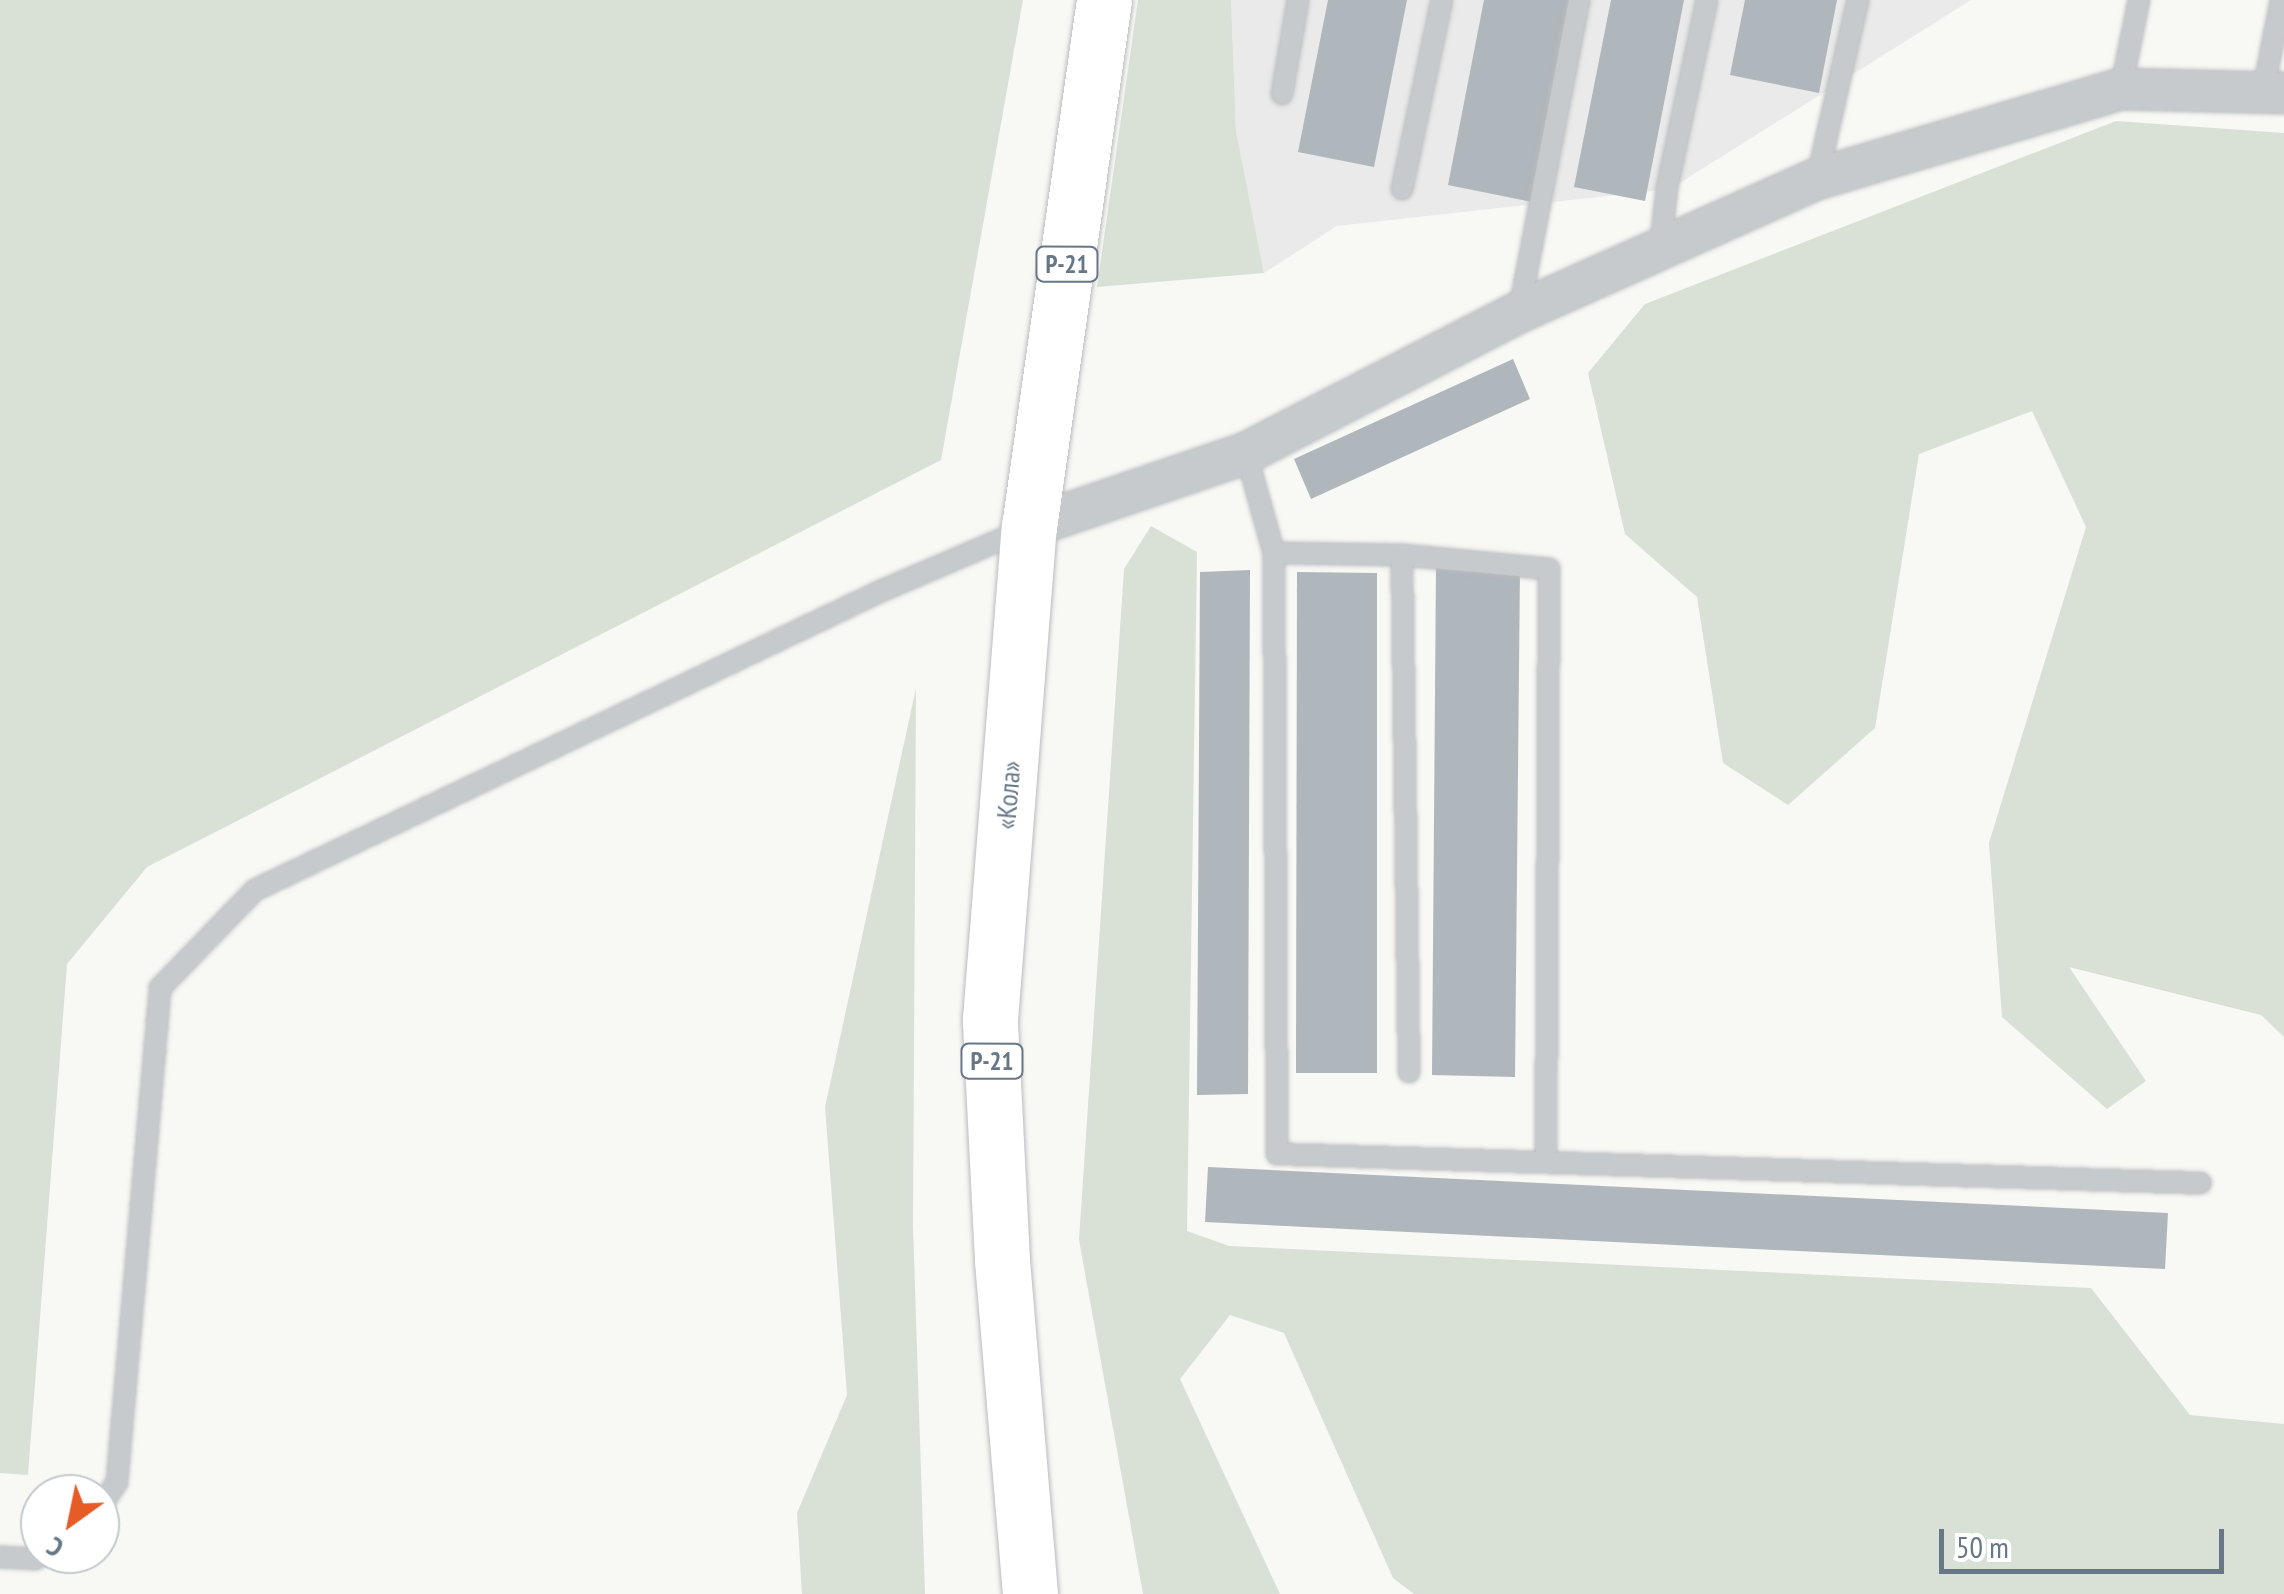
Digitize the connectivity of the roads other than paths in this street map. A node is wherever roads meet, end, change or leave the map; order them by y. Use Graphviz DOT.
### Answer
graph roads {
  1 [pos="1104,0"];
  2 [pos="1298,0"];
  3 [pos="1442,0"];
  4 [pos="1579,0"];
  5 [pos="1707,0"];
  6 [pos="1858,0"];
  7 [pos="2138,0"];
  8 [pos="2281,0"];
  9 [pos="2121,90"];
  10 [pos="2274,92"];
  11 [pos="1282,94"];
  12 [pos="1818,179"];
  13 [pos="1402,189"];
  14 [pos="1660,250"];
  15 [pos="1518,312"];
  16 [pos="1246,453"];
  17 [pos="1030,528"];
  18 [pos="1274,553"];
  19 [pos="1402,555"];
  20 [pos="1409,1072"];
  21 [pos="1546,1161"];
  22 [pos="2201,1183"];
  23 [pos="118,1474"];
  24 [pos="1030,1594"];
  1 -- 17 [label="highway, «Кола» / Р-21"];
  2 -- 11 [label="lane"];
  3 -- 13 [label="lane"];
  4 -- 15 [label="lane"];
  5 -- 14 [label="lane"];
  6 -- 12 [label="lane"];
  7 -- 9 [label="lane"];
  8 -- 10 [label="lane"];
  9 -- 10 [label="street"];
  9 -- 12 [label="street"];
  12 -- 14 [label="street"];
  14 -- 15 [label="street"];
  15 -- 16 [label="street"];
  16 -- 17 [label="street"];
  16 -- 18 [label="lane"];
  17 -- 23 [label="lane"];
  17 -- 24 [label="highway, «Кола» / Р-21"];
  18 -- 19 [label="lane"];
  18 -- 21 [label="lane"];
  19 -- 20 [label="lane"];
  19 -- 21 [label="lane"];
  21 -- 22 [label="lane"];
}
